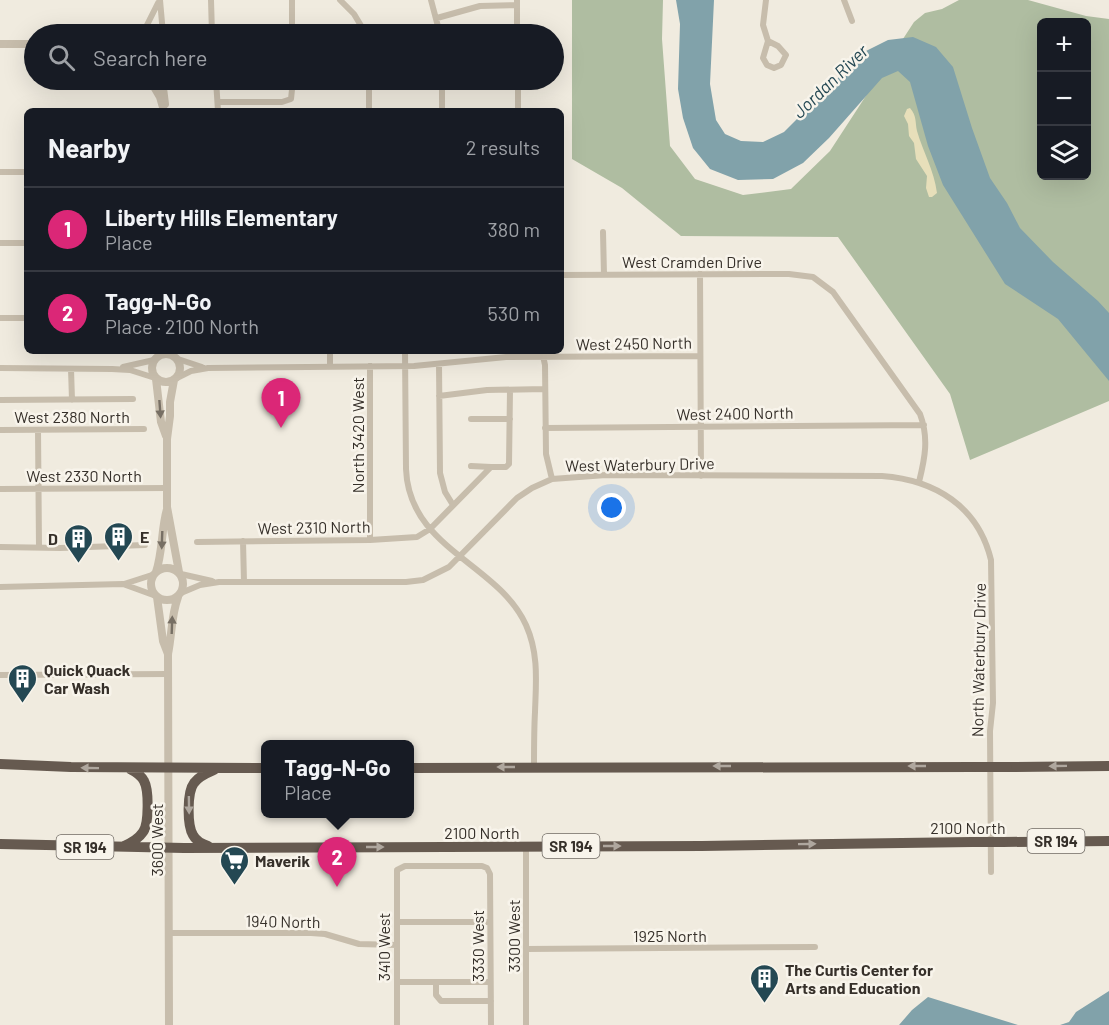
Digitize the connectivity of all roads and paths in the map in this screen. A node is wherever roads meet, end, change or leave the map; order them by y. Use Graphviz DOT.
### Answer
graph roads {
  1 [pos="160,0"];
  2 [pos="210,0"];
  3 [pos="292,0"];
  4 [pos="340,0"];
  5 [pos="431,0"];
  6 [pos="766,0"];
  7 [pos="844,0"];
  8 [pos="517,3"];
  9 [pos="437,18"];
  10 [pos="852,21"];
  11 [pos="149,24"];
  12 [pos="161,24"];
  13 [pos="211,24"];
  14 [pos="292,24"];
  15 [pos="360,24"];
  16 [pos="438,24"];
  17 [pos="518,24"];
  18 [pos="768,41"];
  19 [pos="0,44"];
  20 [pos="24,44"];
  21 [pos="156,90"];
  22 [pos="164,90"];
  23 [pos="217,90"];
  24 [pos="292,90"];
  25 [pos="369,90"];
  26 [pos="442,90"];
  27 [pos="518,90"];
  28 [pos="218,102"];
  29 [pos="163,108"];
  30 [pos="164,108"];
  31 [pos="218,108"];
  32 [pos="369,108"];
  33 [pos="442,108"];
  34 [pos="518,108"];
  35 [pos="0,172"];
  36 [pos="24,172"];
  37 [pos="603,232"];
  38 [pos="0,243"];
  39 [pos="24,243"];
  40 [pos="700,274"];
  41 [pos="604,275"];
  42 [pos="564,276"];
  43 [pos="0,318"];
  44 [pos="24,318"];
  45 [pos="330,354"];
  46 [pos="405,354"];
  47 [pos="543,354"];
  48 [pos="156,356"];
  49 [pos="176,356"];
  50 [pos="700,356"];
  51 [pos="439,364"];
  52 [pos="370,366"];
  53 [pos="405,366"];
  54 [pos="330,367"];
  55 [pos="0,368"];
  56 [pos="208,368"];
  57 [pos="71,369"];
  58 [pos="112,369"];
  59 [pos="156,379"];
  60 [pos="176,379"];
  61 [pos="545,389"];
  62 [pos="510,390"];
  63 [pos="439,396"];
  64 [pos="133,399"];
  65 [pos="0,400"];
  66 [pos="72,400"];
  67 [pos="471,419"];
  68 [pos="510,419"];
  69 [pos="924,424"];
  70 [pos="701,427"];
  71 [pos="546,428"];
  72 [pos="144,429"];
  73 [pos="0,430"];
  74 [pos="38,430"];
  75 [pos="167,439"];
  76 [pos="471,466"];
  77 [pos="491,467"];
  78 [pos="701,476"];
  79 [pos="552,479"];
  80 [pos="919,482"];
  81 [pos="167,488"];
  82 [pos="0,489"];
  83 [pos="39,489"];
  84 [pos="453,505"];
  85 [pos="168,507"];
  86 [pos="430,529"];
  87 [pos="370,540"];
  88 [pos="197,542"];
  89 [pos="243,542"];
  90 [pos="145,545"];
  91 [pos="0,547"];
  92 [pos="39,548"];
  93 [pos="458,556"];
  94 [pos="156,573"];
  95 [pos="180,573"];
  96 [pos="219,582"];
  97 [pos="244,582"];
  98 [pos="123,584"];
  99 [pos="0,586"];
  100 [pos="180,595"];
  101 [pos="156,596"];
  102 [pos="168,654"];
  103 [pos="168,674"];
  104 [pos="0,675"];
  105 [pos="0,764"];
  106 [pos="1109,766"];
  107 [pos="534,767"];
  108 [pos="126,768"];
  109 [pos="169,768"];
  110 [pos="223,768"];
  111 [pos="261,768"];
  112 [pos="414,768"];
  113 [pos="1109,841"];
  114 [pos="0,844"];
  115 [pos="526,846"];
  116 [pos="118,847"];
  117 [pos="170,848"];
  118 [pos="214,848"];
  119 [pos="398,869"];
  120 [pos="991,872"];
  121 [pos="396,922"];
  122 [pos="490,922"];
  123 [pos="168,933"];
  124 [pos="396,945"];
  125 [pos="815,946"];
  126 [pos="526,949"];
  127 [pos="397,982"];
  128 [pos="436,982"];
  129 [pos="490,982"];
  130 [pos="490,1001"];
  131 [pos="169,1025"];
  132 [pos="397,1025"];
  133 [pos="491,1025"];
  134 [pos="526,1025"];
  1 -- 11 [label="street"];
  1 -- 12 [label="street"];
  2 -- 13 [label="street"];
  3 -- 14 [label="street"];
  4 -- 15 [label="street"];
  5 -- 9 [label="street"];
  6 -- 18 [label="street"];
  7 -- 10 [label="street"];
  8 -- 9 [label="street"];
  8 -- 17 [label="street"];
  9 -- 16 [label="street"];
  18 -- 18 [label="street"];
  19 -- 20 [label="street"];
  21 -- 29 [label="street"];
  22 -- 30 [label="street"];
  23 -- 28 [label="street"];
  24 -- 28 [label="street"];
  25 -- 32 [label="street"];
  26 -- 33 [label="street"];
  27 -- 34 [label="street"];
  28 -- 31 [label="street"];
  35 -- 36 [label="street"];
  37 -- 41 [label="street"];
  38 -- 39 [label="street"];
  40 -- 41 [label="street, West Cramden Drive"];
  40 -- 50 [label="street"];
  40 -- 69 [label="street, West Cramden Drive"];
  41 -- 42 [label="street, West Cramden Drive"];
  43 -- 44 [label="street"];
  45 -- 54 [label="street"];
  46 -- 53 [label="street"];
  47 -- 50 [label="street, West 2450 North"];
  47 -- 51 [label="street, West 2450 North"];
  47 -- 61 [label="street"];
  48 -- 49 [label="street"];
  48 -- 58 [label="street"];
  48 -- 59 [label="street"];
  49 -- 56 [label="street, West 2450 North"];
  49 -- 60 [label="street"];
  50 -- 70 [label="street"];
  51 -- 53 [label="street, West 2450 North"];
  51 -- 63 [label="street"];
  52 -- 53 [label="street, West 2450 North"];
  52 -- 54 [label="street, West 2450 North"];
  52 -- 87 [label="street, North 3420 West"];
  53 -- 86 [label="street"];
  54 -- 56 [label="street, West 2450 North"];
  55 -- 57 [label="street"];
  56 -- 60 [label="street, West 2450 North"];
  57 -- 58 [label="street"];
  57 -- 66 [label="street"];
  58 -- 59 [label="street"];
  59 -- 60 [label="street"];
  59 -- 75 [label="street, one-way"];
  60 -- 75 [label="street"];
  61 -- 62 [label="street"];
  61 -- 71 [label="street"];
  62 -- 63 [label="street"];
  62 -- 68 [label="street"];
  63 -- 84 [label="street"];
  64 -- 66 [label="street"];
  65 -- 66 [label="street"];
  67 -- 68 [label="street"];
  68 -- 77 [label="street"];
  69 -- 70 [label="street, West 2400 North"];
  69 -- 80 [label="street"];
  70 -- 71 [label="street, West 2400 North"];
  70 -- 78 [label="street"];
  71 -- 79 [label="street"];
  72 -- 74 [label="street, West 2380 North"];
  73 -- 74 [label="street, West 2380 North"];
  74 -- 83 [label="street"];
  75 -- 81 [label="street"];
  76 -- 77 [label="street"];
  77 -- 84 [label="street"];
  78 -- 79 [label="street, West Waterbury Drive"];
  78 -- 80 [label="street, West Waterbury Drive"];
  79 -- 93 [label="street, West Waterbury Drive"];
  80 -- 120 [label="street, North Waterbury Drive"];
  81 -- 83 [label="street, West 2330 North"];
  81 -- 85 [label="street"];
  82 -- 83 [label="street, West 2330 North"];
  83 -- 92 [label="street"];
  84 -- 86 [label="street"];
  85 -- 94 [label="street, one-way"];
  85 -- 95 [label="street"];
  86 -- 87 [label="street, West 2310 North"];
  86 -- 93 [label="street"];
  87 -- 89 [label="street, West 2310 North"];
  88 -- 89 [label="street, West 2310 North"];
  89 -- 97 [label="street"];
  90 -- 92 [label="street"];
  91 -- 92 [label="street"];
  93 -- 97 [label="street, West Waterbury Drive"];
  93 -- 107 [label="street"];
  94 -- 95 [label="street"];
  94 -- 98 [label="street"];
  94 -- 101 [label="street"];
  95 -- 96 [label="street, West Waterbury Drive"];
  95 -- 100 [label="street"];
  96 -- 97 [label="street, West Waterbury Drive"];
  96 -- 100 [label="street, West Waterbury Drive"];
  98 -- 99 [label="street"];
  98 -- 101 [label="street"];
  100 -- 101 [label="street"];
  102 -- 100 [label="street, one-way"];
  101 -- 102 [label="street"];
  102 -- 103 [label="street, 3600 West"];
  103 -- 104 [label="street"];
  103 -- 109 [label="street, 3600 West"];
  108 -- 105 [label="highway, one-way"];
  106 -- 107 [label="highway, one-way, bridge"];
  107 -- 112 [label="highway, one-way"];
  108 -- 109 [label="highway"];
  108 -- 116 [label="highway"];
  109 -- 110 [label="highway"];
  109 -- 117 [label="street, 3600 West"];
  110 -- 111 [label="highway"];
  110 -- 118 [label="highway, one-way"];
  115 -- 113 [label="highway, 2100 North / SR 194, one-way, bridge"];
  114 -- 116 [label="highway, 2100 North / SR 194"];
  118 -- 115 [label="highway, 2100 North / SR 194, one-way"];
  115 -- 126 [label="street, 3300 West"];
  116 -- 117 [label="highway, 2100 North / SR 194"];
  117 -- 118 [label="highway, 2100 North / SR 194"];
  117 -- 123 [label="street, 3600 West"];
  119 -- 121 [label="street, 3410 West"];
  119 -- 122 [label="street, 3330 West"];
  121 -- 122 [label="street"];
  121 -- 124 [label="street, 3410 West"];
  122 -- 129 [label="street, 3330 West"];
  123 -- 124 [label="street, 1940 North"];
  123 -- 131 [label="street, 3600 West"];
  124 -- 127 [label="street, 3410 West"];
  125 -- 126 [label="street, 1925 North"];
  126 -- 134 [label="street, 3300 West"];
  127 -- 128 [label="street"];
  127 -- 132 [label="street, 3410 West"];
  128 -- 129 [label="street"];
  128 -- 130 [label="street"];
  129 -- 130 [label="street, 3330 West"];
  130 -- 133 [label="street, 3330 West"];
}
